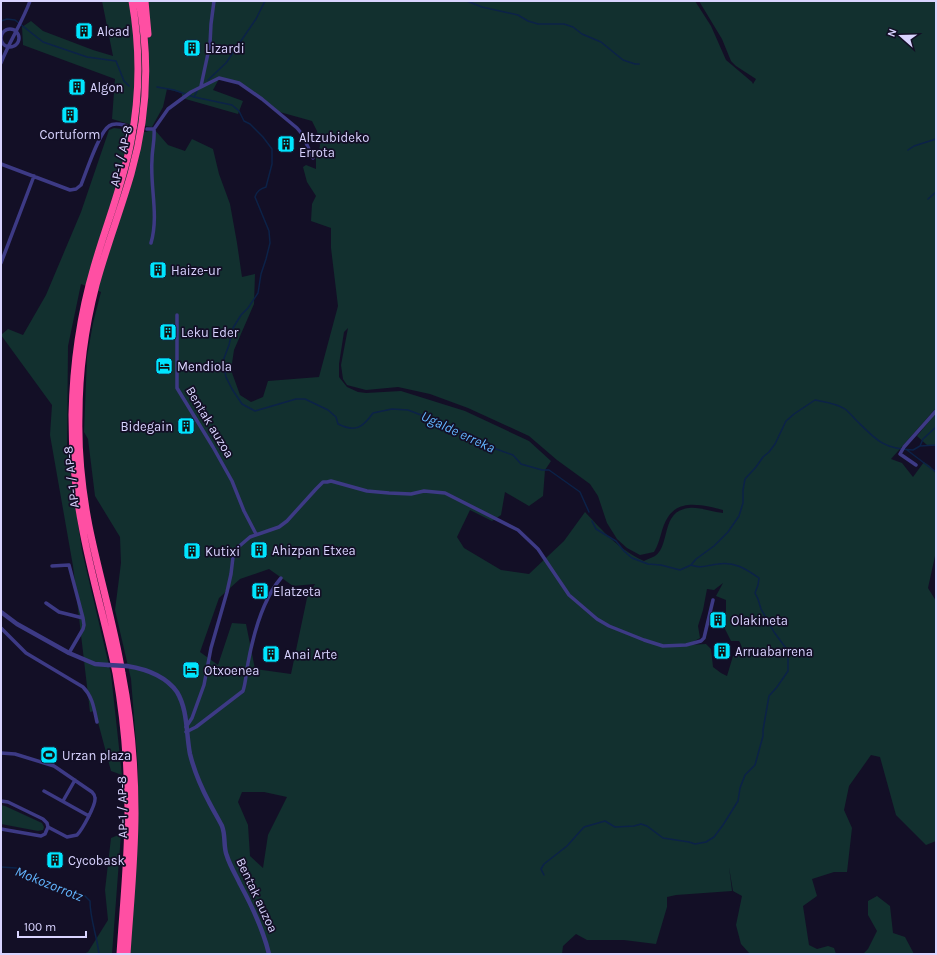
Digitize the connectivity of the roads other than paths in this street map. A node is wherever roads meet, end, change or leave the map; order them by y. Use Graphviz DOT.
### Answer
graph roads {
  1 [pos="30,1"];
  2 [pos="127,1"];
  3 [pos="132,1"];
  4 [pos="139,1"];
  5 [pos="145,1"];
  6 [pos="214,1"];
  7 [pos="16,31"];
  8 [pos="7,47"];
  9 [pos="145,52"];
  10 [pos="1,64"];
  11 [pos="138,65"];
  12 [pos="202,86"];
  13 [pos="124,125"];
  14 [pos="147,129"];
  15 [pos="154,129"];
  16 [pos="313,158"];
  17 [pos="1,164"];
  18 [pos="34,176"];
  19 [pos="151,243"];
  20 [pos="1,263"];
  21 [pos="177,315"];
  22 [pos="936,411"];
  23 [pos="916,466"];
  24 [pos="256,534"];
  25 [pos="52,566"];
  26 [pos="281,578"];
  27 [pos="713,600"];
  28 [pos="46,603"];
  29 [pos="1,612"];
  30 [pos="83,618"];
  31 [pos="1,628"];
  32 [pos="69,653"];
  33 [pos="97,722"];
  34 [pos="186,730"];
  35 [pos="1,753"];
  36 [pos="75,780"];
  37 [pos="44,791"];
  38 [pos="1,801"];
  39 [pos="63,802"];
  40 [pos="89,816"];
  41 [pos="48,827"];
  42 [pos="1,829"];
  43 [pos="120,954"];
  44 [pos="127,954"];
  45 [pos="269,954"];
  1 -- 7 [label="street"];
  2 -- 11 [label="highway"];
  3 -- 11 [label="highway, AP-1 / AP-8"];
  4 -- 9 [label="highway, AP-1 / AP-8"];
  5 -- 9 [label="highway"];
  6 -- 12 [label="street"];
  7 -- 8 [label="street"];
  7 -- 8 [label="street"];
  7 -- 8 [label="street"];
  8 -- 10 [label="street"];
  9 -- 44 [label="highway, AP-1 / AP-8"];
  11 -- 43 [label="highway, AP-1 / AP-8"];
  12 -- 15 [label="street"];
  12 -- 16 [label="street"];
  13 -- 18 [label="street"];
  14 -- 15 [label="street"];
  15 -- 19 [label="street"];
  17 -- 18 [label="street"];
  18 -- 20 [label="street"];
  21 -- 24 [label="street, Bentak auzoa"];
  22 -- 23 [label="street"];
  24 -- 27 [label="street"];
  24 -- 34 [label="street"];
  25 -- 30 [label="street"];
  26 -- 34 [label="street"];
  28 -- 30 [label="street"];
  29 -- 32 [label="street, Bentak auzoa"];
  30 -- 32 [label="street"];
  31 -- 33 [label="street"];
  32 -- 34 [label="street, Bentak auzoa, bridge"];
  34 -- 45 [label="street, Bentak auzoa"];
  35 -- 36 [label="street"];
  36 -- 39 [label="street"];
  36 -- 40 [label="street"];
  37 -- 39 [label="street"];
  38 -- 41 [label="street"];
  39 -- 40 [label="street"];
  40 -- 41 [label="street"];
  41 -- 42 [label="street"];
}
